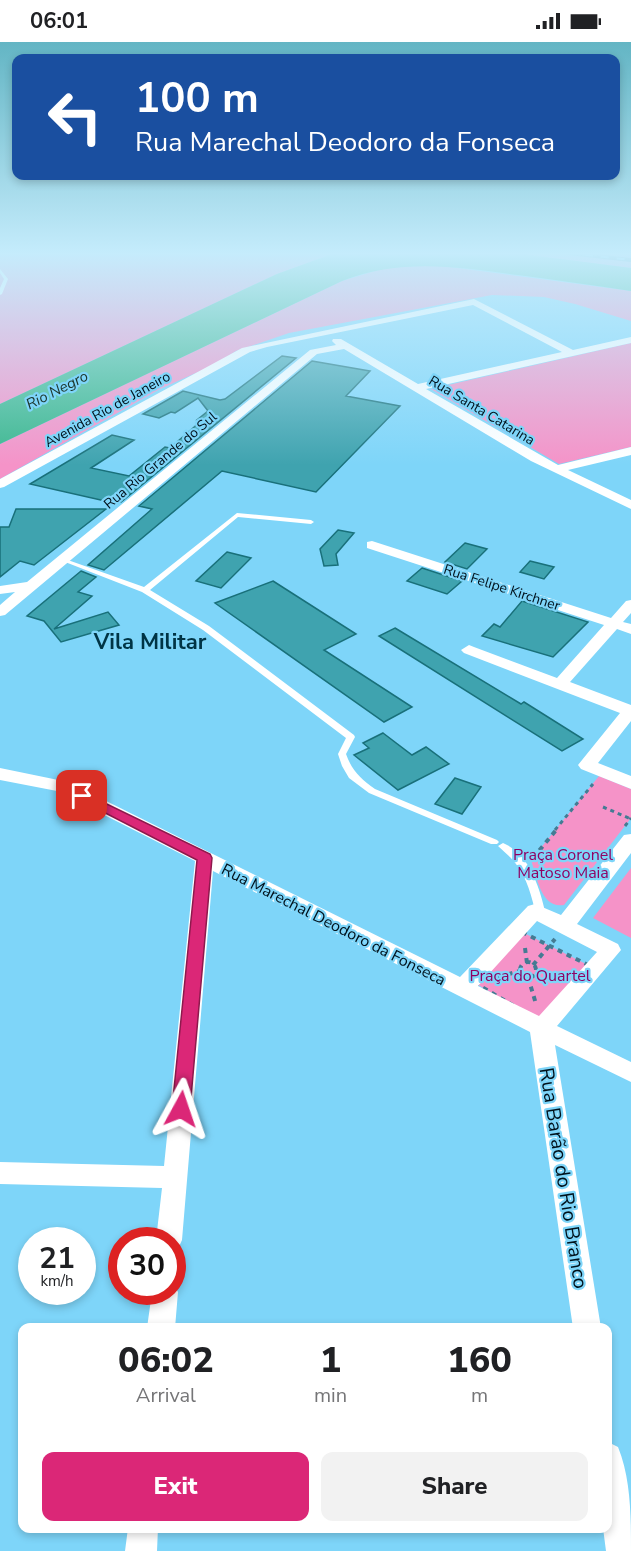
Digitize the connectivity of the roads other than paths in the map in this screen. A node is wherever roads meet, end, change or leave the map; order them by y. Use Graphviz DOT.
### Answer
graph roads {
  1 [pos="366,323"];
  2 [pos="515,323"];
  3 [pos="323,332"];
  4 [pos="631,340"];
  5 [pos="346,346"];
  6 [pos="571,353"];
  7 [pos="416,388"];
  8 [pos="631,450"];
  9 [pos="555,469"];
  10 [pos="0,484"];
  11 [pos="631,506"];
  12 [pos="311,522"];
  13 [pos="372,545"];
  14 [pos="63,560"];
  15 [pos="31,586"];
  16 [pos="0,590"];
  17 [pos="145,590"];
  18 [pos="631,604"];
  19 [pos="0,612"];
  20 [pos="614,624"];
  21 [pos="631,629"];
  22 [pos="469,650"];
  23 [pos="560,685"];
  24 [pos="631,711"];
  25 [pos="0,774"];
  26 [pos="631,783"];
  27 [pos="631,840"];
  28 [pos="204,858"];
  29 [pos="542,915"];
  30 [pos="564,926"];
  31 [pos="462,989"];
  32 [pos="541,1029"];
  33 [pos="631,1073"];
  34 [pos="0,1173"];
  35 [pos="175,1177"];
  36 [pos="170,1227"];
  37 [pos="164,1305"];
  38 [pos="162,1323"];
  39 [pos="586,1323"];
  40 [pos="612,1485"];
  41 [pos="143,1533"];
  42 [pos="141,1551"];
  43 [pos="622,1551"];
  1 -- 3 [label="street, Avenida Rio de Janeiro"];
  2 -- 6 [label="street, Avenida Rio de Janeiro"];
  3 -- 5 [label="street, Rua Santa Catarina"];
  3 -- 10 [label="street, Avenida Rio de Janeiro"];
  4 -- 6 [label="street"];
  5 -- 7 [label="street, Rua Santa Catarina"];
  5 -- 14 [label="street, Rua Rio Grande do Sul"];
  6 -- 7 [label="street"];
  7 -- 9 [label="street, Rua Santa Catarina"];
  8 -- 9 [label="street"];
  9 -- 11 [label="street, Rua Santa Catarina"];
  12 -- 17 [label="lane"];
  13 -- 20 [label="street, Rua Felipe Kirchner"];
  14 -- 15 [label="street, Rua Rio Grande do Sul"];
  14 -- 17 [label="lane"];
  15 -- 16 [label="street"];
  15 -- 19 [label="street, Rua Rio Grande do Sul"];
  17 -- 29 [label="lane"];
  18 -- 20 [label="street"];
  20 -- 21 [label="street, Rua Felipe Kirchner"];
  20 -- 23 [label="street"];
  22 -- 23 [label="street"];
  23 -- 24 [label="street"];
  24 -- 26 [label="street"];
  25 -- 28 [label="street, Rua Marechal Deodoro da Fonseca"];
  27 -- 30 [label="street"];
  28 -- 31 [label="street, Rua Marechal Deodoro da Fonseca"];
  28 -- 35 [label="street"];
  29 -- 30 [label="street"];
  29 -- 31 [label="street"];
  30 -- 32 [label="street"];
  31 -- 32 [label="street, Rua Marechal Deodoro da Fonseca"];
  32 -- 33 [label="street, Rua Marechal Deodoro da Fonseca"];
  32 -- 39 [label="street, Rua Barão do Rio Branco"];
  34 -- 35 [label="street"];
  35 -- 36 [label="street"];
  37 -- 38 [label="street"];
  40 -- 43 [label="street"];
  41 -- 42 [label="street"];
}
